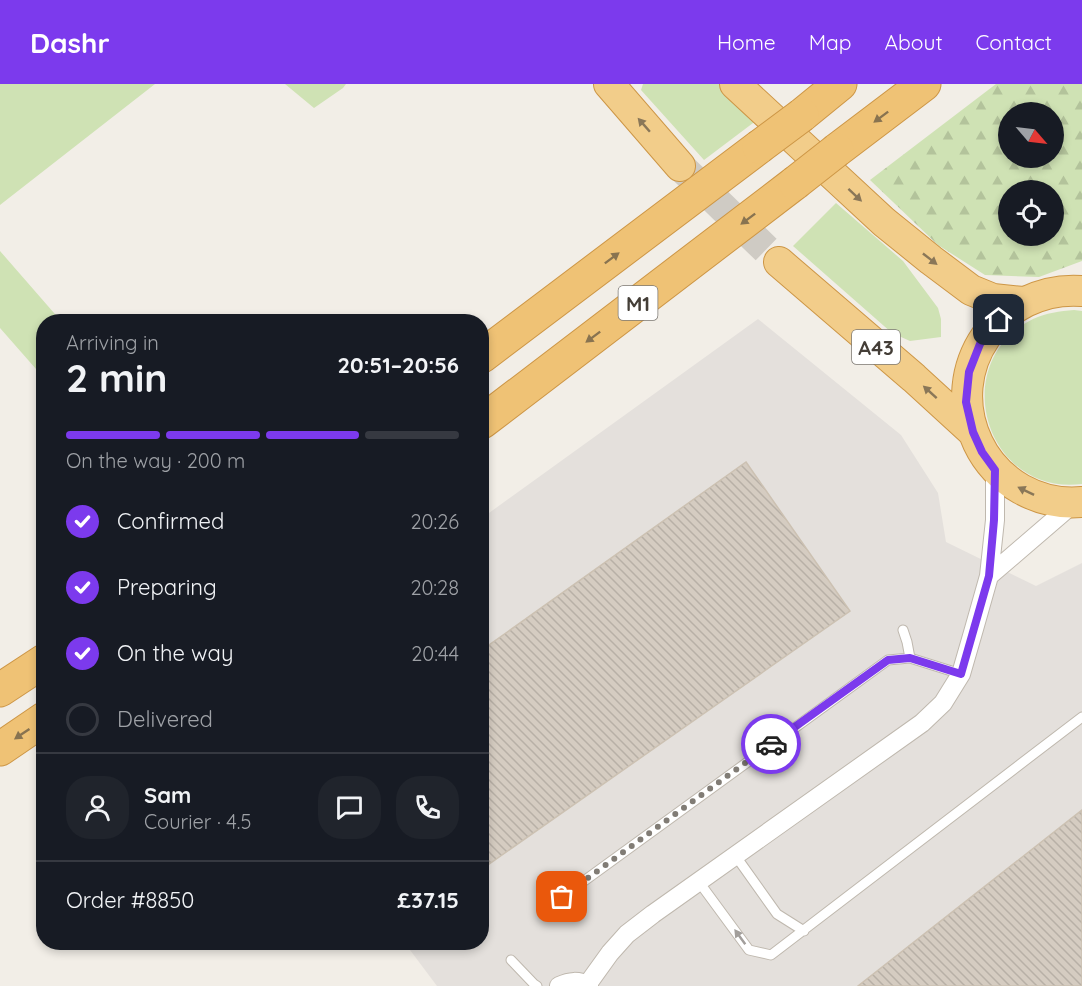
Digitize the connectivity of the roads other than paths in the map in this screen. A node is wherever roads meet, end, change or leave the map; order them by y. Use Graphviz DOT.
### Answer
graph roads {
  1 [pos="609,84"];
  2 [pos="735,84"];
  3 [pos="840,84"];
  4 [pos="924,84"];
  5 [pos="680,166"];
  6 [pos="779,262"];
  7 [pos="1077,288"];
  8 [pos="1023,302"];
  9 [pos="489,351"];
  10 [pos="489,417"];
  11 [pos="973,432"];
  12 [pos="995,470"];
  13 [pos="1078,502"];
  14 [pos="989,576"];
  15 [pos="903,630"];
  16 [pos="910,658"];
  17 [pos="36,666"];
  18 [pos="961,674"];
  19 [pos="0,690"];
  20 [pos="1082,717"];
  21 [pos="36,724"];
  22 [pos="0,748"];
  23 [pos="735,855"];
  24 [pos="699,882"];
  25 [pos="562,897"];
  26 [pos="804,931"];
  27 [pos="511,960"];
  28 [pos="588,985"];
  29 [pos="537,986"];
  30 [pos="559,986"];
  5 -- 1 [label="highway, one-way"];
  2 -- 8 [label="highway, one-way"];
  9 -- 3 [label="highway, M1, one-way, bridge"];
  4 -- 10 [label="highway, M1, one-way, bridge"];
  11 -- 6 [label="highway, A43, one-way"];
  7 -- 8 [label="highway"];
  8 -- 11 [label="highway"];
  11 -- 12 [label="highway"];
  13 -- 12 [label="highway, one-way"];
  12 -- 14 [label="street"];
  13 -- 14 [label="street"];
  14 -- 18 [label="street"];
  15 -- 16 [label="lane"];
  16 -- 18 [label="lane"];
  16 -- 25 [label="lane"];
  17 -- 19 [label="highway"];
  18 -- 23 [label="street"];
  20 -- 26 [label="lane"];
  21 -- 22 [label="highway, one-way"];
  23 -- 24 [label="street"];
  23 -- 26 [label="lane"];
  26 -- 24 [label="lane, one-way"];
  24 -- 28 [label="street"];
  27 -- 29 [label="lane"];
  28 -- 30 [label="street"];
}
